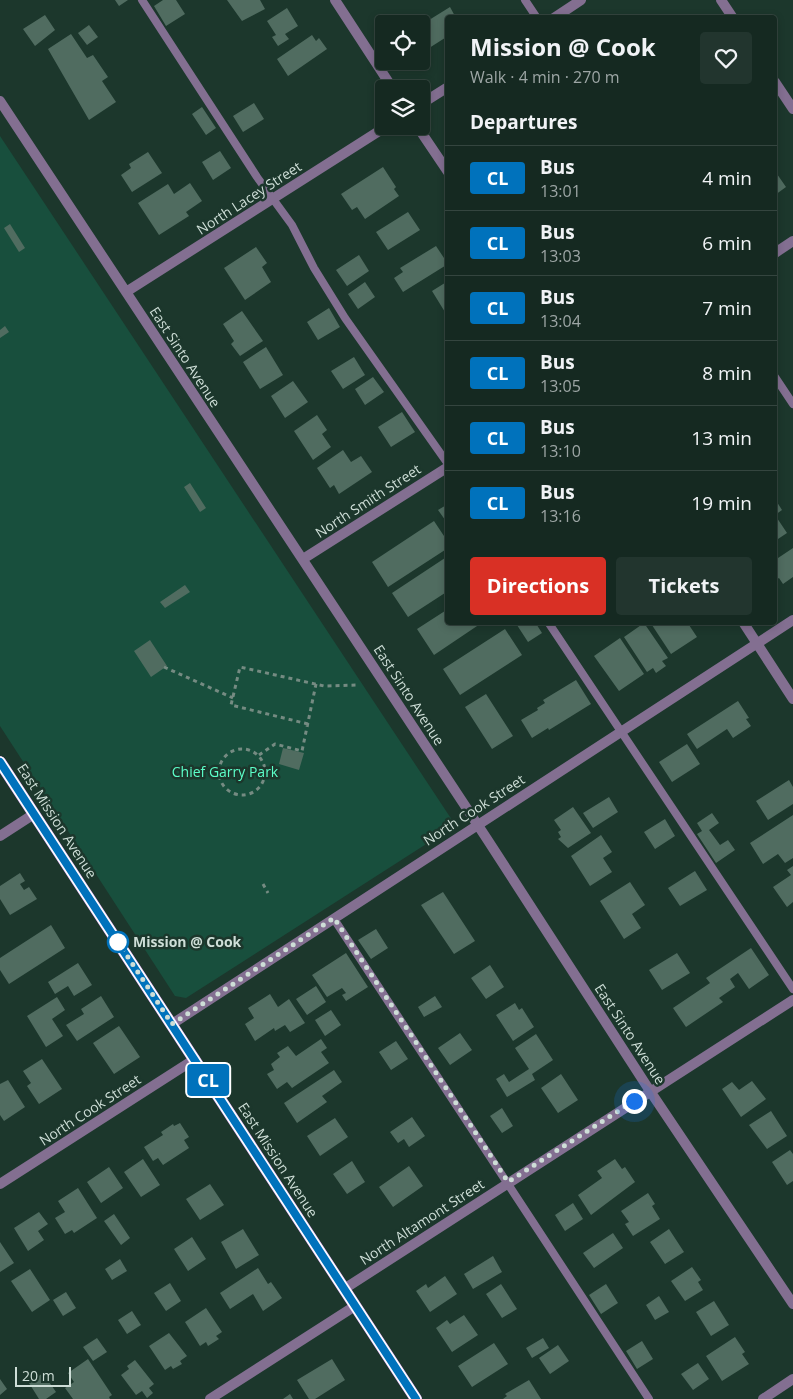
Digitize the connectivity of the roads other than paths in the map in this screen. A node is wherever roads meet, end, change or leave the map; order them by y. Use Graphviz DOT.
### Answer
graph roads {
  1 [pos="142,0"];
  2 [pos="335,0"];
  3 [pos="525,0"];
  4 [pos="581,0"];
  5 [pos="721,0"];
  6 [pos="535,15"];
  7 [pos="558,15"];
  8 [pos="730,15"];
  9 [pos="387,80"];
  10 [pos="777,85"];
  11 [pos="445,89"];
  12 [pos="430,98"];
  13 [pos="0,101"];
  14 [pos="793,109"];
  15 [pos="375,134"];
  16 [pos="423,135"];
  17 [pos="445,168"];
  18 [pos="274,199"];
  19 [pos="793,241"];
  20 [pos="777,252"];
  21 [pos="126,292"];
  22 [pos="777,379"];
  23 [pos="793,404"];
  24 [pos="445,462"];
  25 [pos="445,468"];
  26 [pos="303,559"];
  27 [pos="793,620"];
  28 [pos="550,625"];
  29 [pos="745,625"];
  30 [pos="756,644"];
  31 [pos="793,699"];
  32 [pos="621,730"];
  33 [pos="0,762"];
  34 [pos="34,814"];
  35 [pos="478,824"];
  36 [pos="0,836"];
  37 [pos="334,918"];
  38 [pos="793,989"];
  39 [pos="793,1000"];
  40 [pos="172,1024"];
  41 [pos="195,1059"];
  42 [pos="650,1091"];
  43 [pos="508,1182"];
  44 [pos="0,1184"];
  45 [pos="344,1289"];
  46 [pos="793,1304"];
  47 [pos="355,1306"];
  48 [pos="793,1379"];
  49 [pos="210,1399"];
  50 [pos="416,1399"];
  51 [pos="649,1399"];
  52 [pos="763,1399"];
  1 -- 18 [label="lane"];
  2 -- 9 [label="street"];
  3 -- 6 [label="lane"];
  4 -- 7 [label="street"];
  5 -- 8 [label="street"];
  10 -- 14 [label="street"];
  11 -- 12 [label="street"];
  13 -- 21 [label="street, East Sinto Avenue"];
  15 -- 18 [label="street, North Lacey Street"];
  16 -- 17 [label="street"];
  18 -- 21 [label="street, North Lacey Street"];
  18 -- 24 [label="lane"];
  19 -- 20 [label="street"];
  21 -- 26 [label="street, East Sinto Avenue"];
  22 -- 23 [label="lane"];
  25 -- 26 [label="street, North Smith Street"];
  26 -- 35 [label="street, East Sinto Avenue"];
  27 -- 30 [label="street, North Cook Street"];
  28 -- 32 [label="lane"];
  29 -- 30 [label="street"];
  30 -- 31 [label="street"];
  30 -- 32 [label="street, North Cook Street"];
  32 -- 35 [label="street, North Cook Street"];
  32 -- 38 [label="lane"];
  33 -- 34 [label="main road, East Mission Avenue"];
  34 -- 36 [label="street"];
  34 -- 40 [label="main road, East Mission Avenue"];
  35 -- 37 [label="street, North Cook Street"];
  35 -- 42 [label="street, East Sinto Avenue"];
  37 -- 40 [label="street, North Cook Street"];
  37 -- 43 [label="lane"];
  39 -- 42 [label="street, North Altamont Street"];
  40 -- 41 [label="main road, East Mission Avenue"];
  41 -- 44 [label="street, North Cook Street"];
  41 -- 45 [label="main road, East Mission Avenue"];
  42 -- 43 [label="street, North Altamont Street"];
  42 -- 46 [label="street, East Sinto Avenue"];
  43 -- 45 [label="street, North Altamont Street"];
  43 -- 51 [label="lane"];
  45 -- 47 [label="main road, East Mission Avenue"];
  47 -- 49 [label="street"];
  47 -- 50 [label="main road, East Mission Avenue"];
  48 -- 52 [label="street"];
}
